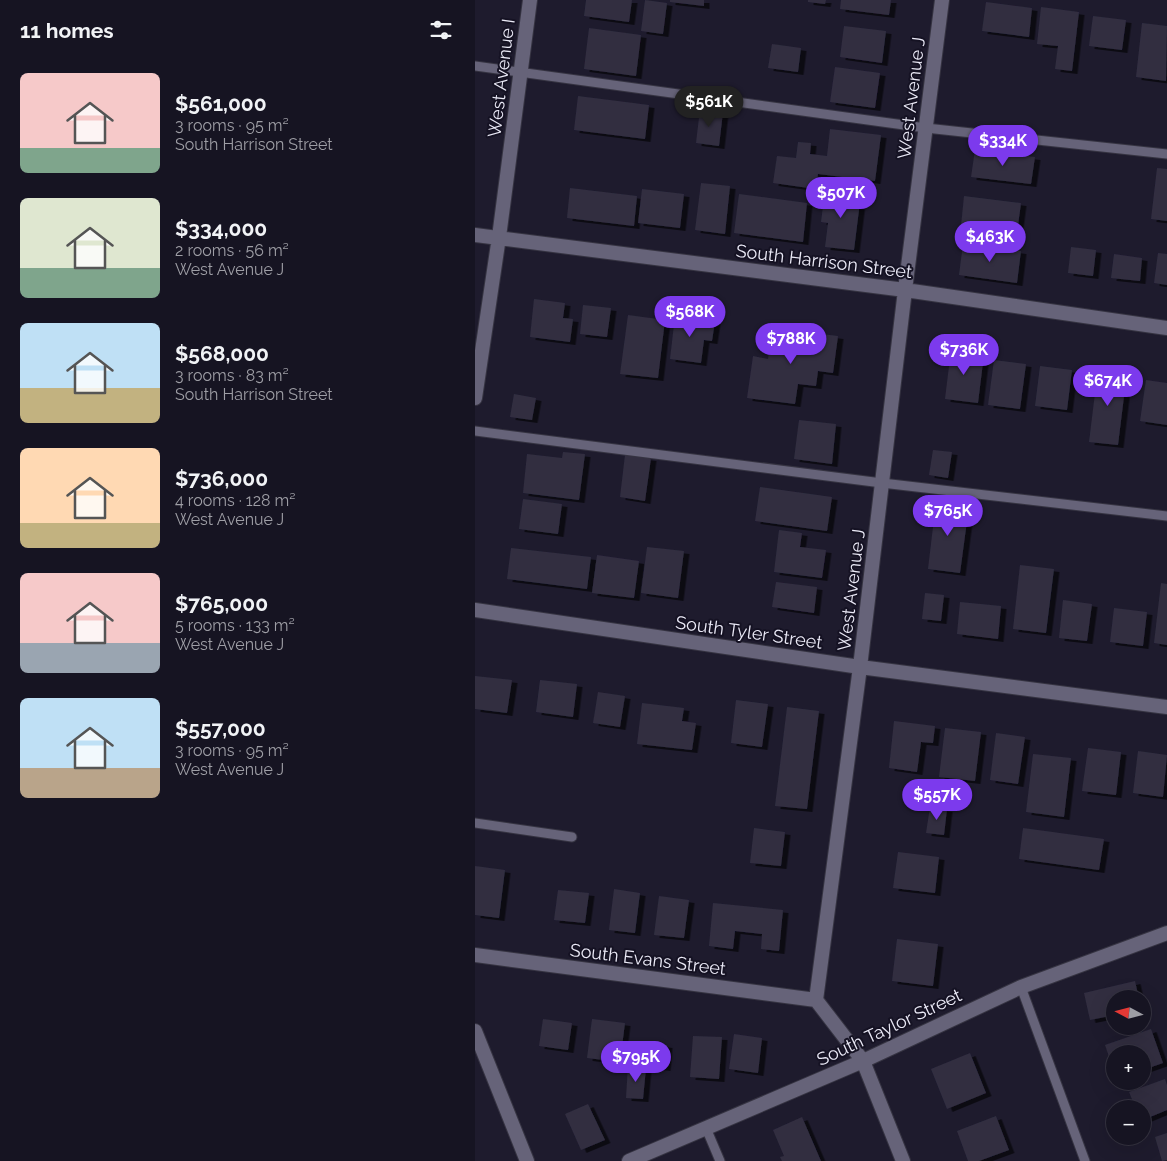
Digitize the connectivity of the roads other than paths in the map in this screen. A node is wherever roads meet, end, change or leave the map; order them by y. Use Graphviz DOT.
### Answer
graph roads {
  1 [pos="529,0"];
  2 [pos="942,0"];
  3 [pos="475,66"];
  4 [pos="520,72"];
  5 [pos="926,128"];
  6 [pos="1167,154"];
  7 [pos="475,235"];
  8 [pos="499,238"];
  9 [pos="905,290"];
  10 [pos="1167,328"];
  11 [pos="475,398"];
  12 [pos="475,430"];
  13 [pos="882,483"];
  14 [pos="1167,516"];
  15 [pos="475,610"];
  16 [pos="861,667"];
  17 [pos="1167,707"];
  18 [pos="475,823"];
  19 [pos="572,837"];
  20 [pos="1167,933"];
  21 [pos="475,955"];
  22 [pos="1021,987"];
  23 [pos="816,1000"];
  24 [pos="475,1031"];
  25 [pos="863,1061"];
  26 [pos="706,1128"];
  27 [pos="527,1161"];
  28 [pos="629,1161"];
  29 [pos="720,1161"];
  30 [pos="903,1161"];
  31 [pos="1085,1161"];
  1 -- 4 [label="street, West Avenue I"];
  2 -- 5 [label="street, West Avenue J"];
  3 -- 4 [label="lane"];
  4 -- 5 [label="lane"];
  4 -- 8 [label="street, West Avenue I"];
  5 -- 6 [label="lane"];
  5 -- 9 [label="street, West Avenue J"];
  7 -- 8 [label="street, South Harrison Street"];
  8 -- 9 [label="street, South Harrison Street"];
  8 -- 11 [label="street, West Avenue I"];
  9 -- 10 [label="street, South Harrison Street"];
  9 -- 13 [label="street, West Avenue J"];
  12 -- 13 [label="lane"];
  13 -- 14 [label="lane"];
  13 -- 16 [label="street, West Avenue J"];
  15 -- 16 [label="street, South Tyler Street"];
  16 -- 17 [label="street, South Tyler Street"];
  16 -- 23 [label="street, West Avenue J"];
  18 -- 19 [label="lane"];
  20 -- 22 [label="street, South Taylor Street"];
  21 -- 23 [label="street, South Evans Street"];
  22 -- 25 [label="street, South Taylor Street"];
  22 -- 31 [label="lane"];
  23 -- 25 [label="street"];
  24 -- 27 [label="street"];
  25 -- 26 [label="street, South Taylor Street"];
  25 -- 30 [label="street"];
  26 -- 28 [label="street, South Taylor Street"];
  26 -- 29 [label="lane"];
}
